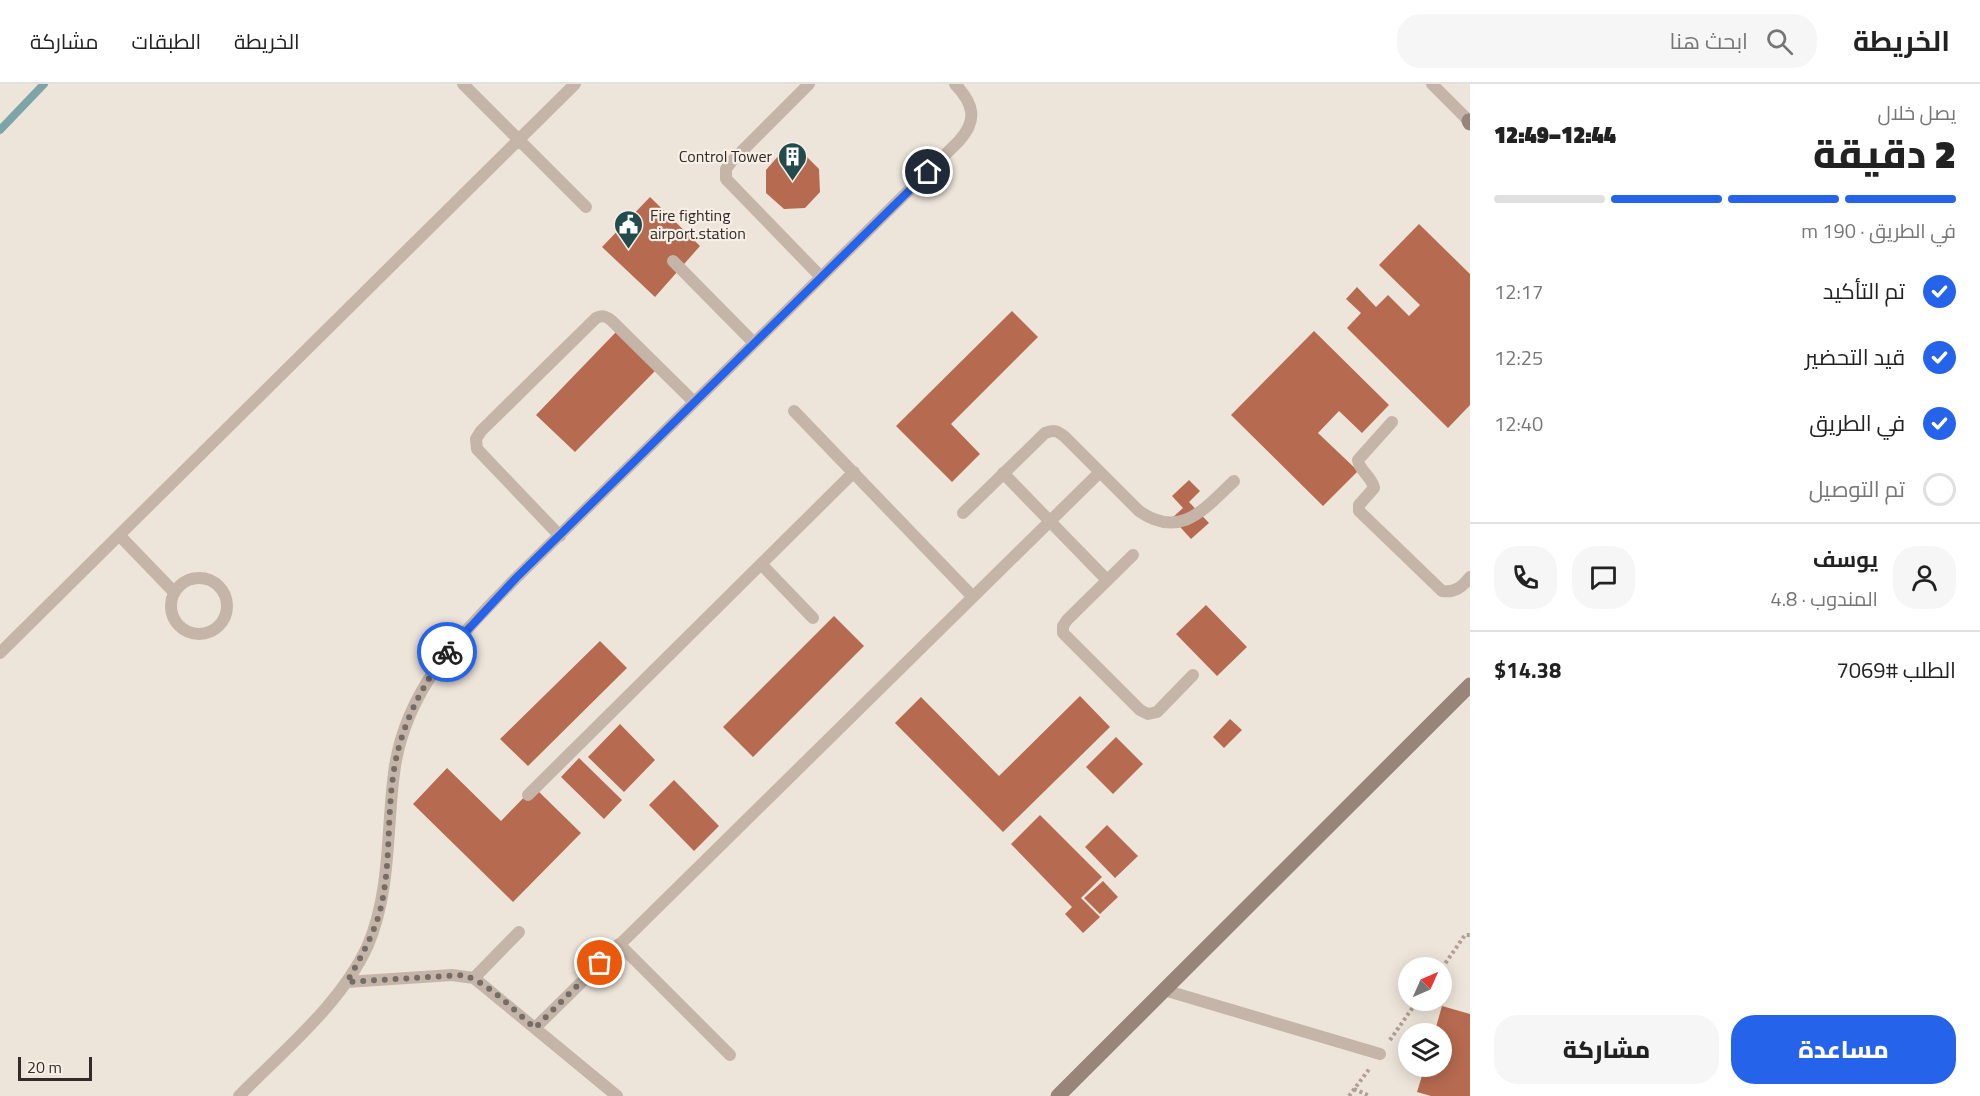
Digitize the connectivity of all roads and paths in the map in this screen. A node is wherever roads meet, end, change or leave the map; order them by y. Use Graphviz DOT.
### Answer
graph roads {
  1 [pos="463,84"];
  2 [pos="575,84"];
  3 [pos="808,84"];
  4 [pos="955,84"];
  5 [pos="1432,84"];
  6 [pos="1469,122"];
  7 [pos="518,140"];
  8 [pos="586,207"];
  9 [pos="674,261"];
  10 [pos="821,277"];
  11 [pos="754,343"];
  12 [pos="694,402"];
  13 [pos="794,411"];
  14 [pos="1392,422"];
  15 [pos="854,472"];
  16 [pos="1101,472"];
  17 [pos="1003,473"];
  18 [pos="1234,481"];
  19 [pos="963,513"];
  20 [pos="1050,522"];
  21 [pos="119,535"];
  22 [pos="560,536"];
  23 [pos="1133,555"];
  24 [pos="761,564"];
  25 [pos="1107,580"];
  26 [pos="1468,583"];
  27 [pos="174,592"];
  28 [pos="973,597"];
  29 [pos="813,618"];
  30 [pos="0,653"];
  31 [pos="1193,675"];
  32 [pos="1470,685"];
  33 [pos="528,795"];
  34 [pos="519,933"];
  35 [pos="1470,935"];
  36 [pos="619,944"];
  37 [pos="1450,957"];
  38 [pos="474,978"];
  39 [pos="347,982"];
  40 [pos="1164,990"];
  41 [pos="535,1028"];
  42 [pos="1380,1054"];
  43 [pos="730,1055"];
  44 [pos="238,1096"];
  45 [pos="617,1096"];
  46 [pos="1058,1096"];
  47 [pos="1349,1096"];
  48 [pos="1370,1096"];
  1 -- 7 [label="lane"];
  2 -- 7 [label="lane"];
  3 -- 10 [label="lane"];
  4 -- 10 [label="lane"];
  5 -- 6 [label="lane"];
  7 -- 8 [label="lane"];
  7 -- 21 [label="lane"];
  9 -- 11 [label="lane"];
  10 -- 11 [label="lane"];
  11 -- 12 [label="lane"];
  12 -- 22 [label="lane"];
  12 -- 22 [label="lane"];
  13 -- 15 [label="lane"];
  14 -- 26 [label="lane"];
  15 -- 24 [label="lane"];
  15 -- 28 [label="lane"];
  16 -- 17 [label="lane"];
  16 -- 18 [label="lane"];
  16 -- 20 [label="lane"];
  17 -- 19 [label="lane"];
  17 -- 20 [label="lane"];
  20 -- 25 [label="lane"];
  20 -- 28 [label="lane"];
  21 -- 27 [label="lane"];
  21 -- 30 [label="lane"];
  22 -- 39 [label="lane"];
  23 -- 25 [label="lane"];
  24 -- 29 [label="lane"];
  24 -- 33 [label="lane"];
  25 -- 31 [label="lane"];
  27 -- 27 [label="lane"];
  28 -- 36 [label="lane"];
  32 -- 40 [label="street"];
  34 -- 38 [label="lane"];
  35 -- 37 [label="path"];
  36 -- 41 [label="lane"];
  36 -- 43 [label="lane"];
  38 -- 39 [label="lane"];
  38 -- 41 [label="lane"];
  39 -- 44 [label="lane"];
  40 -- 42 [label="lane"];
  40 -- 46 [label="street"];
  41 -- 45 [label="lane"];
  47 -- 48 [label="path"];
}
